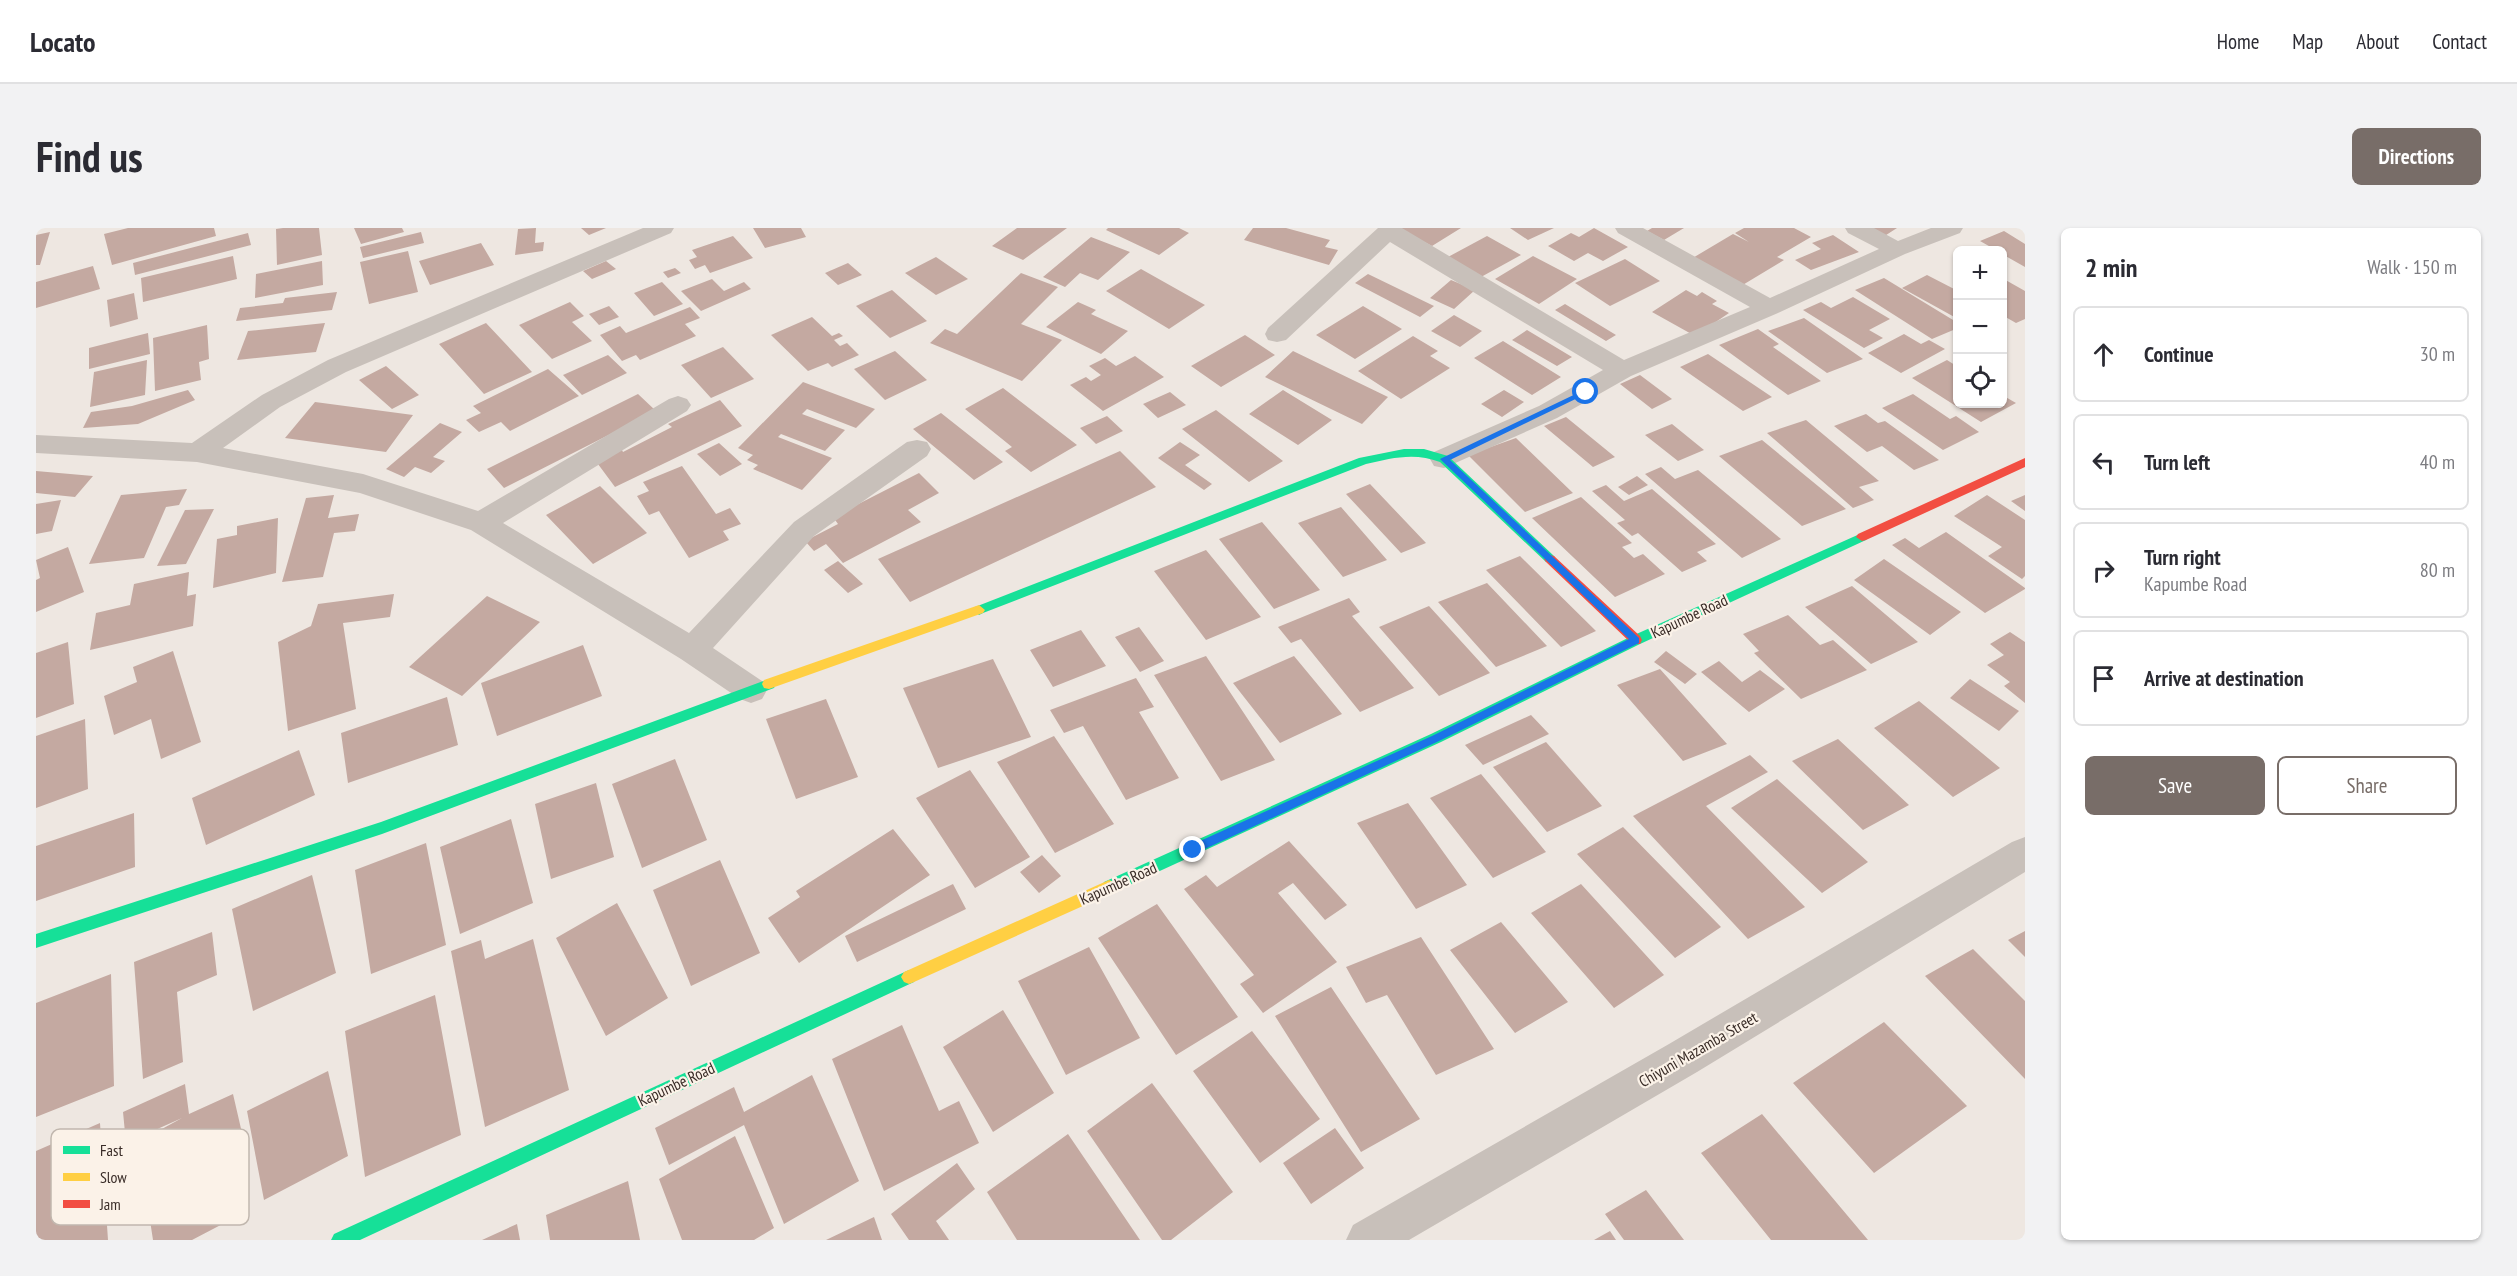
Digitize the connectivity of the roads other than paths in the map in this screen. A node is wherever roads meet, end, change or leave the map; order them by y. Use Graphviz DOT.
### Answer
graph roads {
  1 [pos="663,228"];
  2 [pos="1626,228"];
  3 [pos="1856,228"];
  4 [pos="1952,228"];
  5 [pos="1389,229"];
  6 [pos="1897,249"];
  7 [pos="1769,308"];
  8 [pos="1277,334"];
  9 [pos="1622,370"];
  10 [pos="678,405"];
  11 [pos="36,444"];
  12 [pos="917,449"];
  13 [pos="197,453"];
  14 [pos="1444,459"];
  15 [pos="2025,462"];
  16 [pos="481,523"];
  17 [pos="1636,640"];
  18 [pos="692,650"];
  19 [pos="751,690"];
  20 [pos="2025,853"];
  21 [pos="36,941"];
  22 [pos="340,1240"];
  23 [pos="1368,1240"];
  1 -- 13 [label="street"];
  2 -- 7 [label="street"];
  3 -- 6 [label="street"];
  4 -- 6 [label="street"];
  5 -- 8 [label="street"];
  5 -- 9 [label="street"];
  6 -- 7 [label="street"];
  7 -- 9 [label="street"];
  9 -- 14 [label="street"];
  10 -- 16 [label="street"];
  11 -- 13 [label="street"];
  12 -- 18 [label="street"];
  13 -- 16 [label="street"];
  14 -- 17 [label="street"];
  14 -- 19 [label="street"];
  15 -- 17 [label="street, Kapumbe Road"];
  16 -- 18 [label="street"];
  17 -- 22 [label="street, Kapumbe Road"];
  18 -- 19 [label="street"];
  19 -- 21 [label="street"];
  20 -- 23 [label="street, Chiyuni Mazamba Street"];
}
